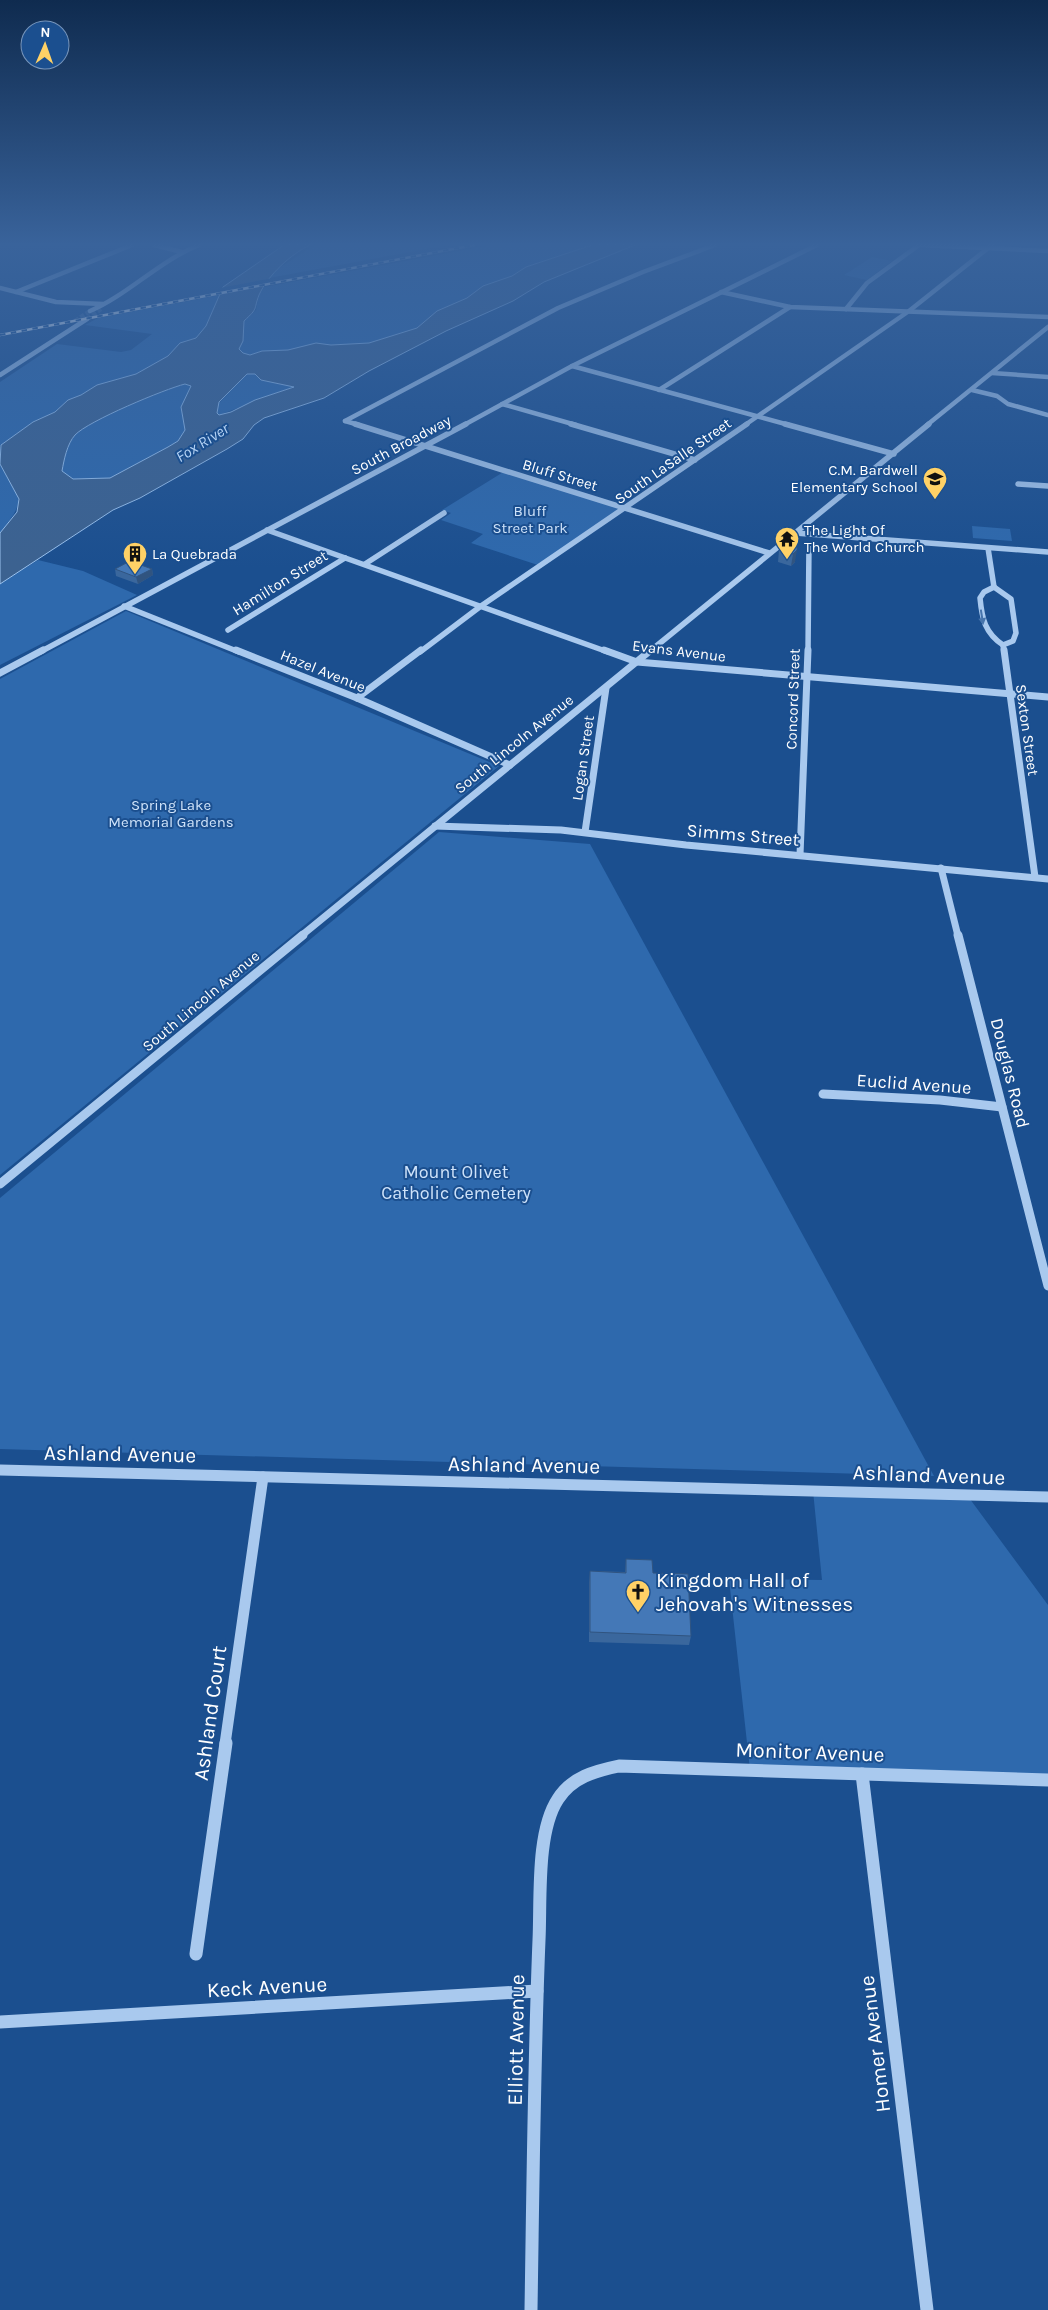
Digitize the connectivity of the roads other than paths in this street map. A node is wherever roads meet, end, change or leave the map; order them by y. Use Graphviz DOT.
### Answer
graph roads {
  1 [pos="33,353"];
  2 [pos="474,353"];
  3 [pos="599,353"];
  4 [pos="717,353"];
  5 [pos="849,353"];
  6 [pos="1017,353"];
  7 [pos="572,366"];
  8 [pos="992,373"];
  9 [pos="0,375"];
  10 [pos="1048,377"];
  11 [pos="658,390"];
  12 [pos="972,390"];
  13 [pos="502,404"];
  14 [pos="1048,415"];
  15 [pos="757,417"];
  16 [pos="426,446"];
  17 [pos="894,454"];
  18 [pos="695,460"];
  19 [pos="1018,484"];
  20 [pos="1048,486"];
  21 [pos="627,508"];
  22 [pos="444,513"];
  23 [pos="267,530"];
  24 [pos="795,533"];
  25 [pos="809,544"];
  26 [pos="988,548"];
  27 [pos="1048,552"];
  28 [pos="768,553"];
  29 [pos="345,558"];
  30 [pos="365,564"];
  31 [pos="994,587"];
  32 [pos="124,606"];
  33 [pos="481,606"];
  34 [pos="228,630"];
  35 [pos="1003,645"];
  36 [pos="637,662"];
  37 [pos="0,673"];
  38 [pos="806,677"];
  39 [pos="606,688"];
  40 [pos="1010,694"];
  41 [pos="1048,697"];
  42 [pos="357,698"];
  43 [pos="510,765"];
  44 [pos="434,826"];
  45 [pos="585,832"];
  46 [pos="800,855"];
  47 [pos="941,868"];
  48 [pos="1035,877"];
  49 [pos="1048,879"];
  50 [pos="823,1094"];
  51 [pos="1002,1107"];
  52 [pos="0,1184"];
  53 [pos="1048,1286"];
  54 [pos="0,1470"];
  55 [pos="263,1477"];
  56 [pos="1048,1497"];
  57 [pos="862,1774"];
  58 [pos="573,1780"];
  59 [pos="1048,1780"];
  60 [pos="196,1954"];
  61 [pos="537,1991"];
  62 [pos="0,2022"];
  63 [pos="531,2310"];
  64 [pos="927,2310"];
  1 -- 9 [label="street"];
  2 -- 16 [label="street, Bluff Street"];
  3 -- 7 [label="street, South Broadway"];
  4 -- 11 [label="street"];
  5 -- 15 [label="street, South LaSalle Street"];
  6 -- 8 [label="street, South Lincoln Avenue"];
  7 -- 11 [label="street"];
  7 -- 13 [label="street, South Broadway"];
  8 -- 10 [label="street"];
  8 -- 12 [label="street, South Lincoln Avenue"];
  11 -- 15 [label="street"];
  12 -- 14 [label="street"];
  12 -- 17 [label="street, South Lincoln Avenue"];
  13 -- 16 [label="street, South Broadway"];
  13 -- 18 [label="street"];
  15 -- 17 [label="street"];
  15 -- 18 [label="street, South LaSalle Street"];
  16 -- 21 [label="street, Bluff Street"];
  16 -- 23 [label="street, South Broadway"];
  17 -- 24 [label="street, South Lincoln Avenue"];
  18 -- 21 [label="street, South LaSalle Street"];
  19 -- 20 [label="street"];
  21 -- 28 [label="street, Bluff Street"];
  21 -- 33 [label="street, South LaSalle Street"];
  22 -- 30 [label="street"];
  23 -- 29 [label="street, Evans Avenue"];
  23 -- 32 [label="street, South Broadway"];
  24 -- 26 [label="street"];
  24 -- 28 [label="street, South Lincoln Avenue"];
  25 -- 38 [label="street, Concord Street"];
  26 -- 27 [label="street"];
  26 -- 31 [label="street"];
  28 -- 36 [label="street, South Lincoln Avenue"];
  29 -- 30 [label="street, Evans Avenue"];
  29 -- 34 [label="street, Hamilton Street"];
  30 -- 33 [label="street, Evans Avenue"];
  31 -- 35 [label="street"];
  31 -- 35 [label="street, one-way"];
  32 -- 37 [label="street, South Broadway"];
  32 -- 42 [label="street, Hazel Avenue"];
  33 -- 36 [label="street, Evans Avenue"];
  33 -- 42 [label="street, South LaSalle Street"];
  35 -- 40 [label="street, Sexton Street"];
  36 -- 38 [label="street, Evans Avenue"];
  36 -- 39 [label="street, South Lincoln Avenue"];
  38 -- 40 [label="street, Evans Avenue"];
  38 -- 46 [label="street, Concord Street"];
  39 -- 43 [label="street, South Lincoln Avenue"];
  39 -- 45 [label="street, Logan Street"];
  40 -- 41 [label="street, Evans Avenue"];
  40 -- 48 [label="street, Sexton Street"];
  42 -- 43 [label="street, Hazel Avenue"];
  43 -- 44 [label="street, South Lincoln Avenue"];
  44 -- 45 [label="street, Simms Street"];
  44 -- 52 [label="street, South Lincoln Avenue"];
  45 -- 46 [label="street, Simms Street"];
  46 -- 47 [label="street, Simms Street"];
  47 -- 48 [label="street, Simms Street"];
  47 -- 51 [label="street, Douglas Road"];
  48 -- 49 [label="street, Simms Street"];
  50 -- 51 [label="street, Euclid Avenue"];
  51 -- 53 [label="street, Douglas Road"];
  54 -- 55 [label="street, Ashland Avenue"];
  55 -- 56 [label="street, Ashland Avenue"];
  55 -- 60 [label="street, Ashland Court"];
  57 -- 58 [label="street, Monitor Avenue"];
  57 -- 59 [label="street, Monitor Avenue"];
  57 -- 64 [label="street, Homer Avenue"];
  58 -- 61 [label="street, Elliott Avenue"];
  61 -- 62 [label="street, Keck Avenue"];
  61 -- 63 [label="street, Elliott Avenue"];
}
